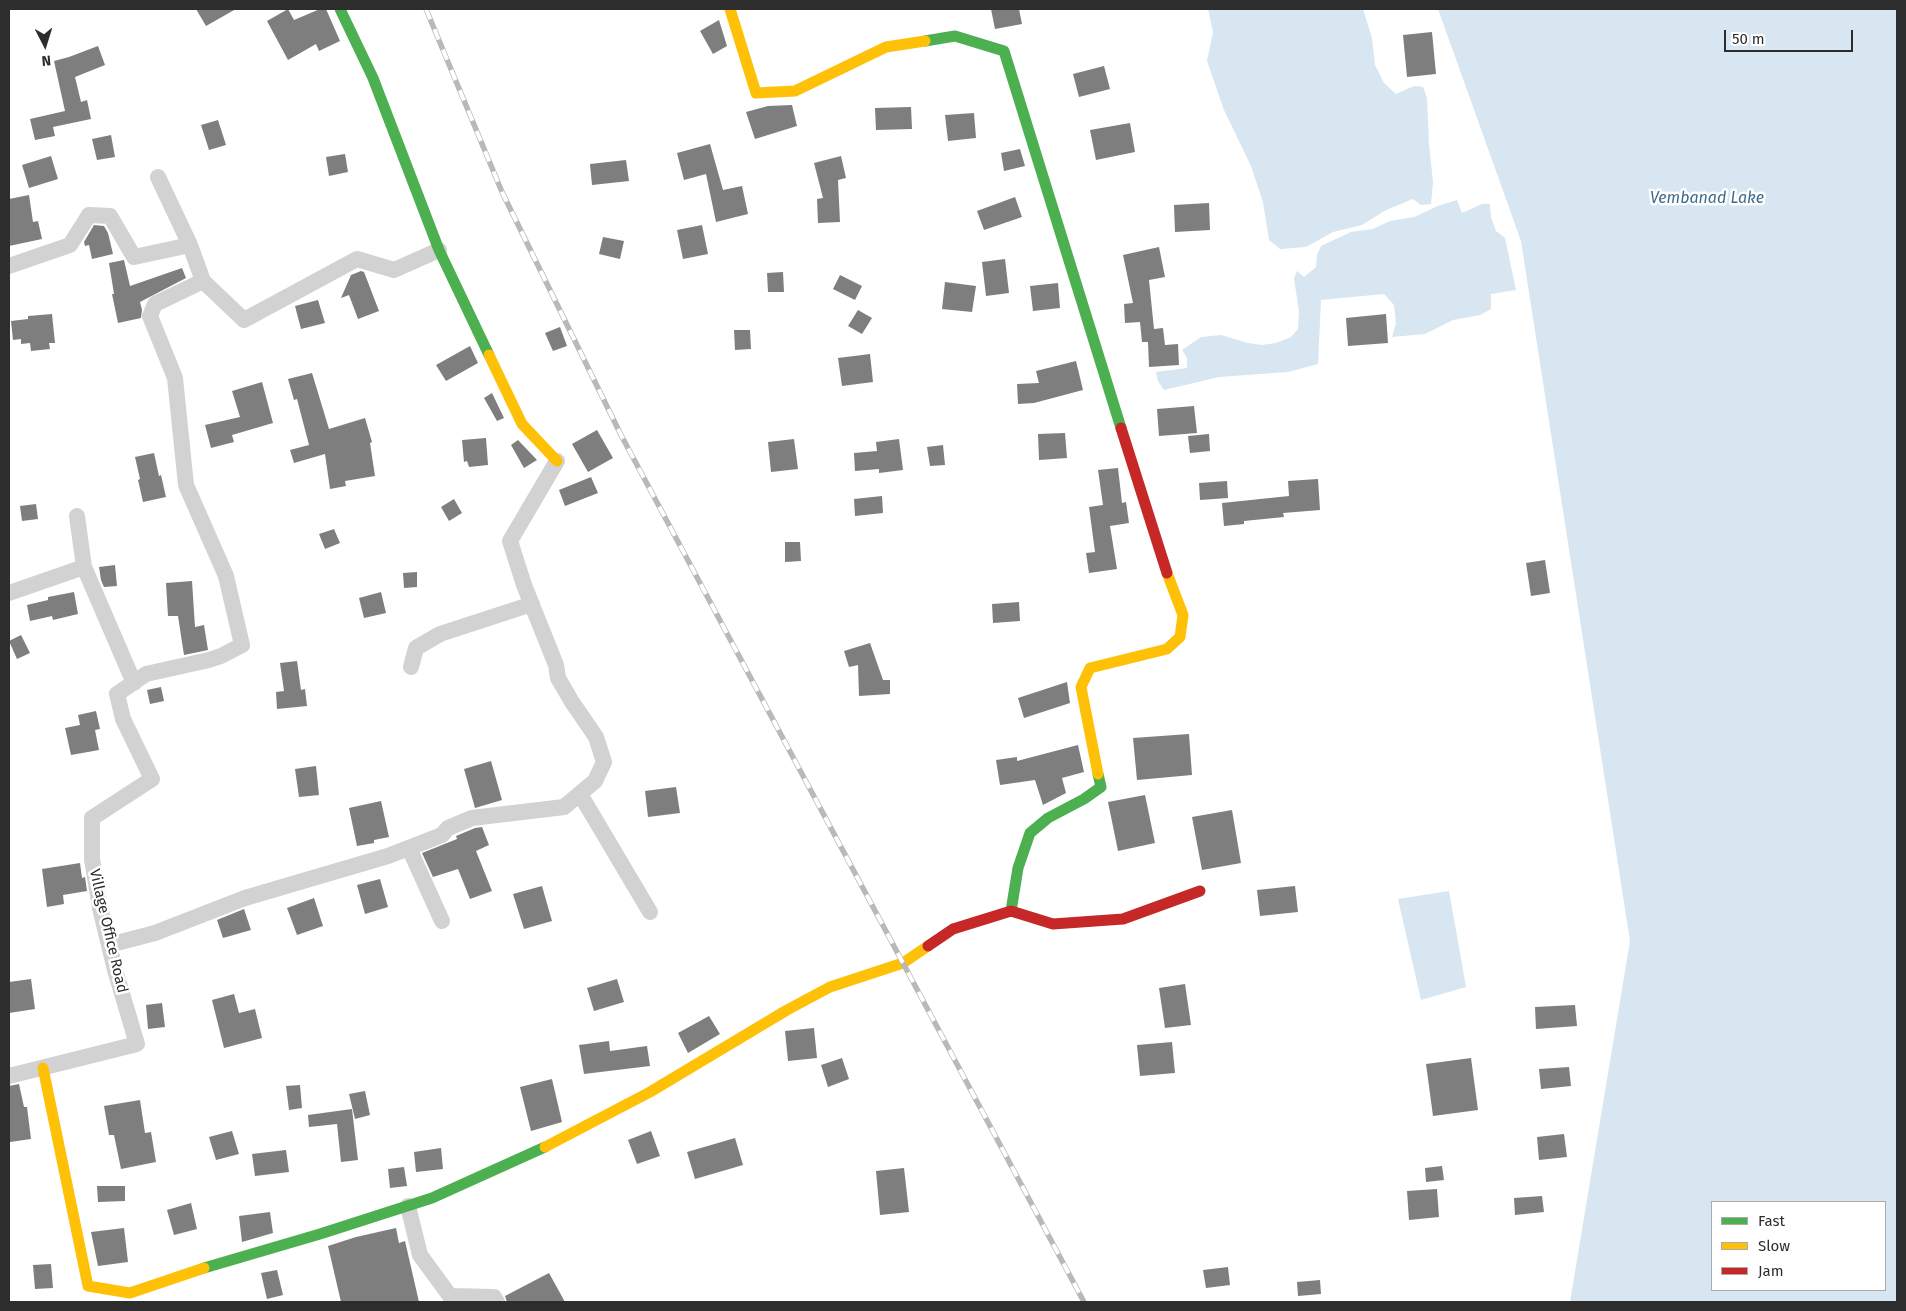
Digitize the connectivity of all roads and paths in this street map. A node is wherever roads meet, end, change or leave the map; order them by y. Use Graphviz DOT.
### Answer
graph roads {
  1 [pos="340,9"];
  2 [pos="730,9"];
  3 [pos="158,177"];
  4 [pos="190,245"];
  5 [pos="439,250"];
  6 [pos="9,266"];
  7 [pos="203,282"];
  8 [pos="558,461"];
  9 [pos="78,516"];
  10 [pos="84,567"];
  11 [pos="9,592"];
  12 [pos="532,604"];
  13 [pos="411,667"];
  14 [pos="134,683"];
  15 [pos="580,794"];
  16 [pos="409,848"];
  17 [pos="1200,891"];
  18 [pos="1011,911"];
  19 [pos="650,912"];
  20 [pos="442,921"];
  21 [pos="109,945"];
  22 [pos="43,1068"];
  23 [pos="9,1076"];
  24 [pos="408,1206"];
  25 [pos="498,1302"];
  1 -- 5 [label="street"];
  2 -- 18 [label="street"];
  3 -- 4 [label="street"];
  4 -- 6 [label="street"];
  4 -- 7 [label="street"];
  5 -- 7 [label="street"];
  5 -- 8 [label="street"];
  7 -- 14 [label="street, Village Office Road"];
  8 -- 12 [label="street"];
  9 -- 10 [label="street"];
  10 -- 11 [label="street"];
  10 -- 14 [label="street"];
  12 -- 13 [label="street"];
  12 -- 15 [label="street"];
  14 -- 21 [label="street, Village Office Road"];
  15 -- 16 [label="street"];
  15 -- 19 [label="street"];
  16 -- 20 [label="street"];
  16 -- 21 [label="street"];
  17 -- 18 [label="street"];
  18 -- 24 [label="street"];
  21 -- 22 [label="street, Village Office Road"];
  22 -- 23 [label="street, Village Office Road"];
  22 -- 24 [label="street"];
  24 -- 25 [label="street"];
}
